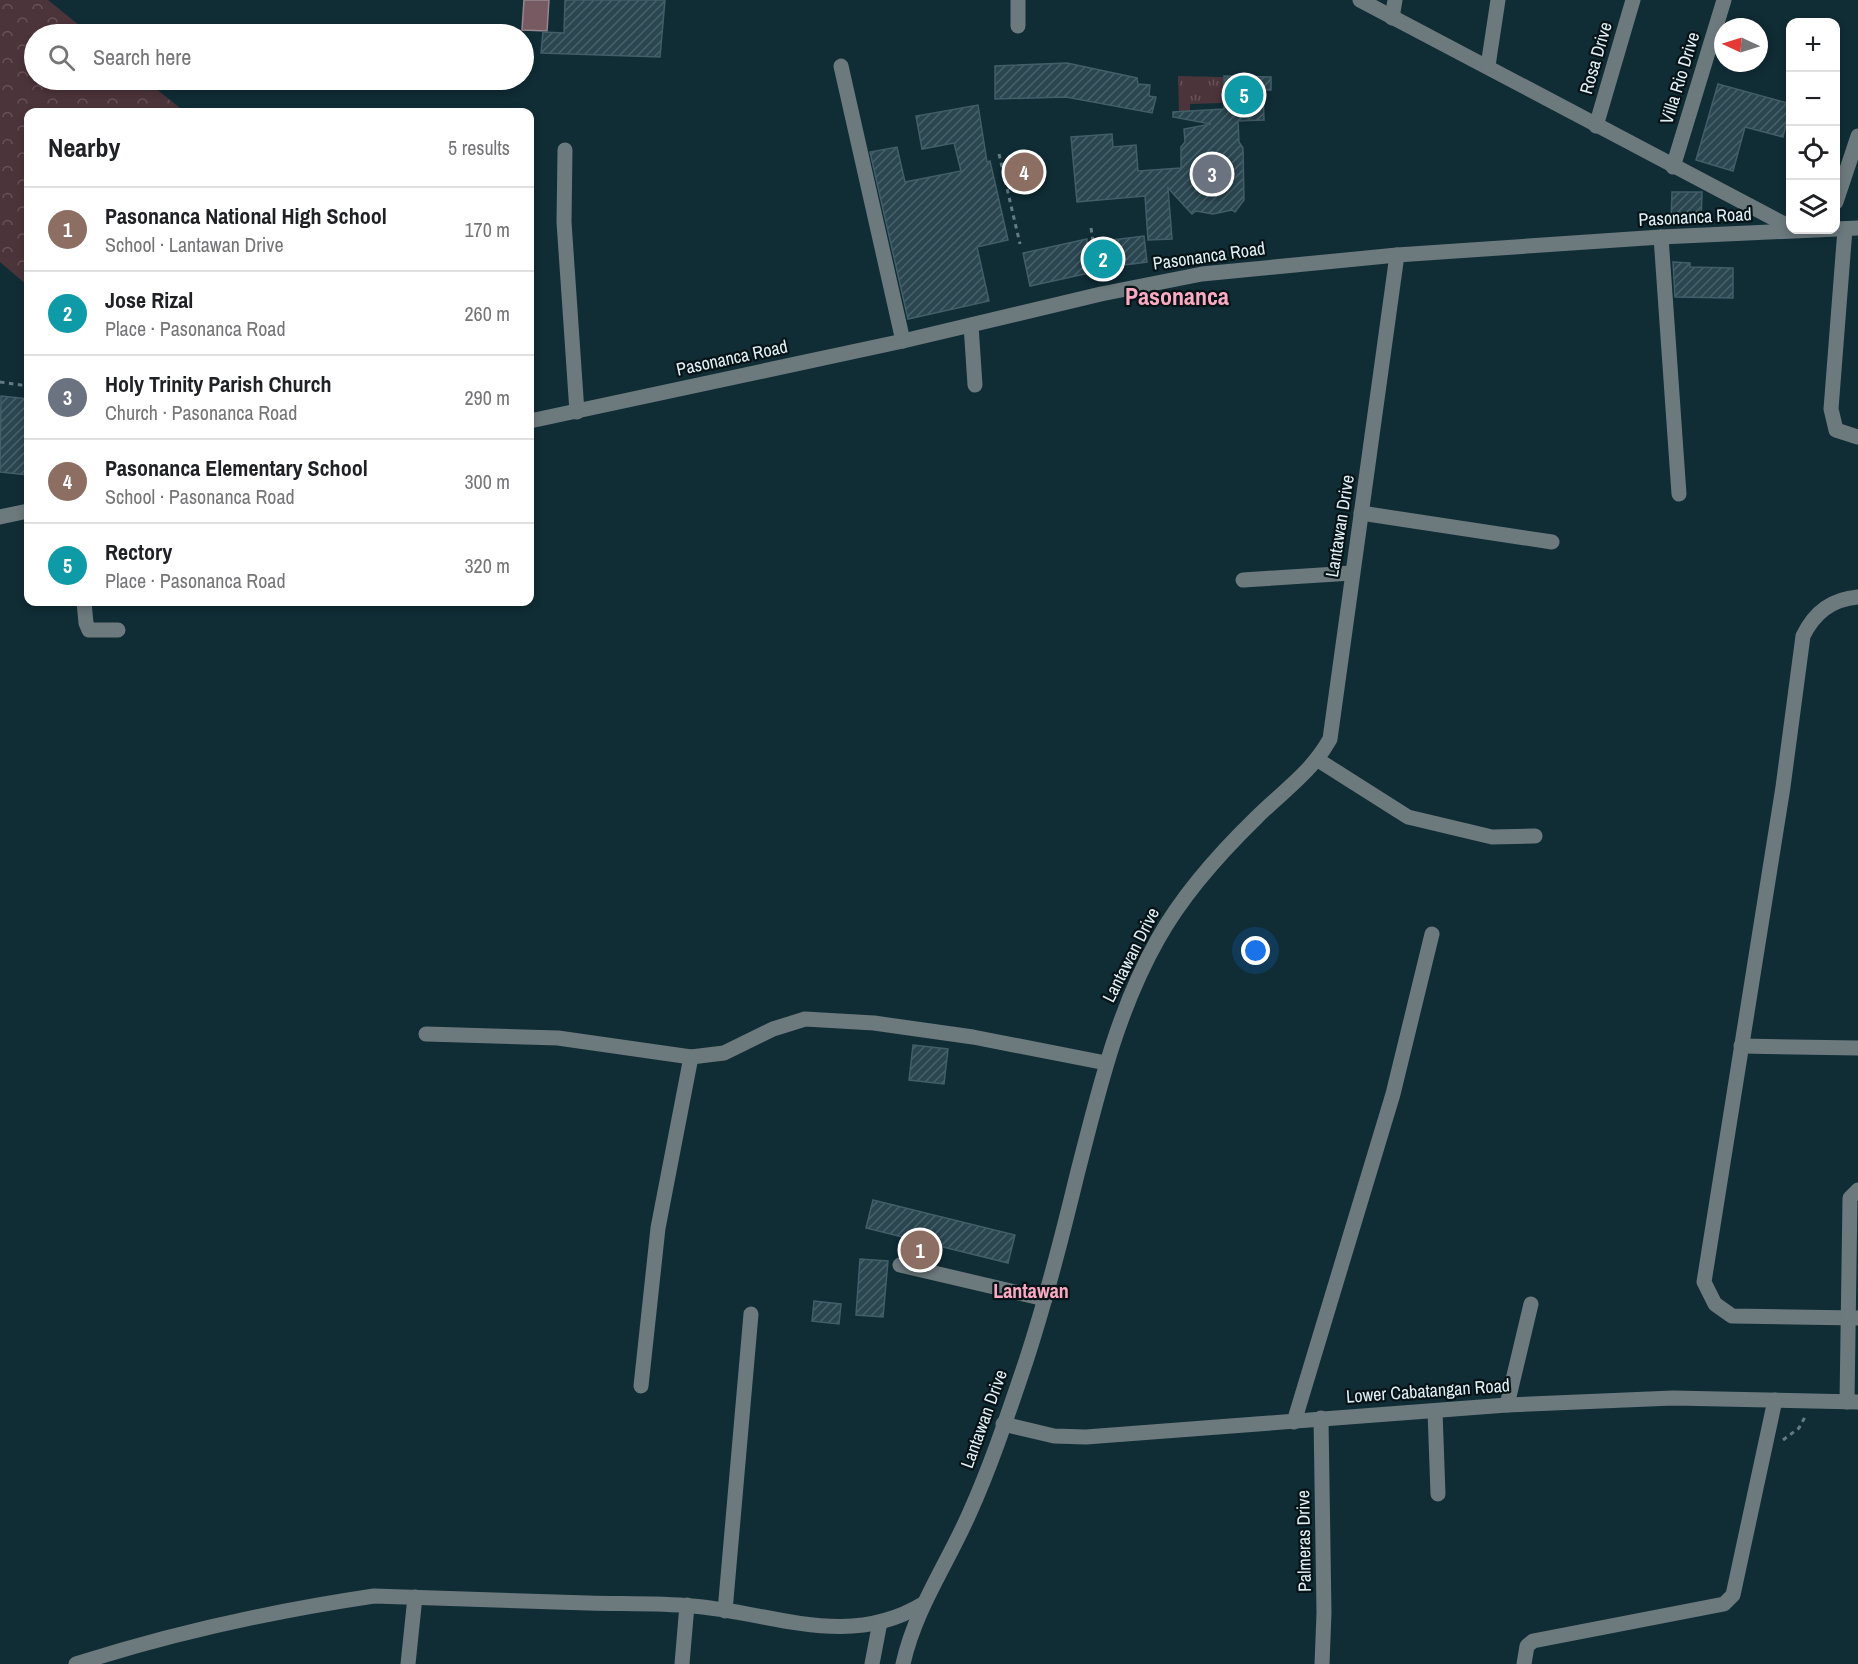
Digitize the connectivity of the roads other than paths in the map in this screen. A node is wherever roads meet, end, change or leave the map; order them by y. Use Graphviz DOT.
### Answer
graph roads {
  1 [pos="1018,0"];
  2 [pos="1360,0"];
  3 [pos="1395,0"];
  4 [pos="1498,0"];
  5 [pos="1633,0"];
  6 [pos="1724,0"];
  7 [pos="1392,18"];
  8 [pos="1018,26"];
  9 [pos="841,66"];
  10 [pos="1488,66"];
  11 [pos="1596,126"];
  12 [pos="1858,136"];
  13 [pos="565,150"];
  14 [pos="1673,167"];
  15 [pos="1840,190"];
  16 [pos="1786,224"];
  17 [pos="1851,228"];
  18 [pos="1786,230"];
  19 [pos="1661,237"];
  20 [pos="1397,255"];
  21 [pos="971,325"];
  22 [pos="903,341"];
  23 [pos="975,385"];
  24 [pos="577,412"];
  25 [pos="534,420"];
  26 [pos="1858,437"];
  27 [pos="1679,494"];
  28 [pos="24,512"];
  29 [pos="1361,513"];
  30 [pos="0,517"];
  31 [pos="1552,542"];
  32 [pos="1352,573"];
  33 [pos="1243,580"];
  34 [pos="1858,597"];
  35 [pos="84,606"];
  36 [pos="118,630"];
  37 [pos="1318,760"];
  38 [pos="1535,836"];
  39 [pos="1432,934"];
  40 [pos="426,1034"];
  41 [pos="1741,1046"];
  42 [pos="1858,1048"];
  43 [pos="691,1057"];
  44 [pos="1106,1063"];
  45 [pos="1858,1190"];
  46 [pos="900,1265"];
  47 [pos="1045,1299"];
  48 [pos="1531,1305"];
  49 [pos="752,1314"];
  50 [pos="1853,1318"];
  51 [pos="641,1386"];
  52 [pos="1775,1400"];
  53 [pos="1852,1402"];
  54 [pos="1508,1405"];
  55 [pos="1435,1411"];
  56 [pos="1321,1419"];
  57 [pos="1294,1422"];
  58 [pos="1003,1424"];
  59 [pos="1438,1494"];
  60 [pos="415,1598"];
  61 [pos="923,1604"];
  62 [pos="687,1605"];
  63 [pos="725,1611"];
  64 [pos="880,1622"];
  65 [pos="76,1664"];
  66 [pos="408,1664"];
  67 [pos="682,1664"];
  68 [pos="872,1664"];
  69 [pos="903,1664"];
  70 [pos="1322,1664"];
  71 [pos="1524,1664"];
  1 -- 8 [label="street"];
  2 -- 7 [label="street, Pasonanca Road"];
  3 -- 7 [label="street"];
  4 -- 10 [label="street"];
  5 -- 11 [label="street, Rosa Drive"];
  6 -- 14 [label="street, Villa Rio Drive"];
  7 -- 10 [label="street, Pasonanca Road"];
  9 -- 22 [label="street"];
  10 -- 11 [label="street, Pasonanca Road"];
  11 -- 14 [label="street, Pasonanca Road"];
  12 -- 15 [label="street"];
  13 -- 24 [label="street"];
  14 -- 16 [label="street, Pasonanca Road"];
  17 -- 26 [label="street"];
  18 -- 19 [label="street, Pasonanca Road"];
  19 -- 20 [label="street, Pasonanca Road"];
  19 -- 27 [label="street"];
  20 -- 21 [label="street, Pasonanca Road"];
  20 -- 29 [label="street, Lantawan Drive"];
  21 -- 22 [label="street, Pasonanca Road"];
  21 -- 23 [label="street"];
  22 -- 24 [label="street, Pasonanca Road"];
  24 -- 25 [label="street, Pasonanca Road"];
  28 -- 30 [label="street"];
  29 -- 31 [label="street"];
  29 -- 32 [label="street, Lantawan Drive"];
  32 -- 33 [label="street"];
  32 -- 37 [label="street, Lantawan Drive"];
  34 -- 41 [label="street"];
  35 -- 36 [label="street"];
  37 -- 38 [label="street"];
  37 -- 44 [label="street, Lantawan Drive"];
  39 -- 57 [label="street"];
  40 -- 43 [label="street"];
  41 -- 42 [label="street"];
  41 -- 50 [label="street"];
  43 -- 44 [label="street"];
  43 -- 51 [label="street"];
  44 -- 47 [label="street, Lantawan Drive"];
  45 -- 50 [label="street"];
  46 -- 47 [label="street"];
  47 -- 58 [label="street, Lantawan Drive"];
  48 -- 54 [label="street"];
  49 -- 63 [label="street"];
  50 -- 53 [label="street"];
  52 -- 53 [label="street, Lower Cabatangan Road"];
  52 -- 54 [label="street, Lower Cabatangan Road"];
  52 -- 71 [label="street"];
  54 -- 55 [label="street, Lower Cabatangan Road"];
  55 -- 56 [label="street, Lower Cabatangan Road"];
  55 -- 59 [label="street"];
  56 -- 57 [label="street, Lower Cabatangan Road"];
  56 -- 70 [label="street, Palmeras Drive"];
  57 -- 58 [label="street, Lower Cabatangan Road"];
  58 -- 61 [label="street, Lantawan Drive"];
  60 -- 62 [label="street"];
  60 -- 65 [label="street"];
  60 -- 66 [label="street"];
  61 -- 64 [label="street"];
  61 -- 69 [label="street, Lantawan Drive"];
  62 -- 63 [label="street"];
  62 -- 67 [label="street"];
  63 -- 64 [label="street"];
  64 -- 68 [label="street"];
}
